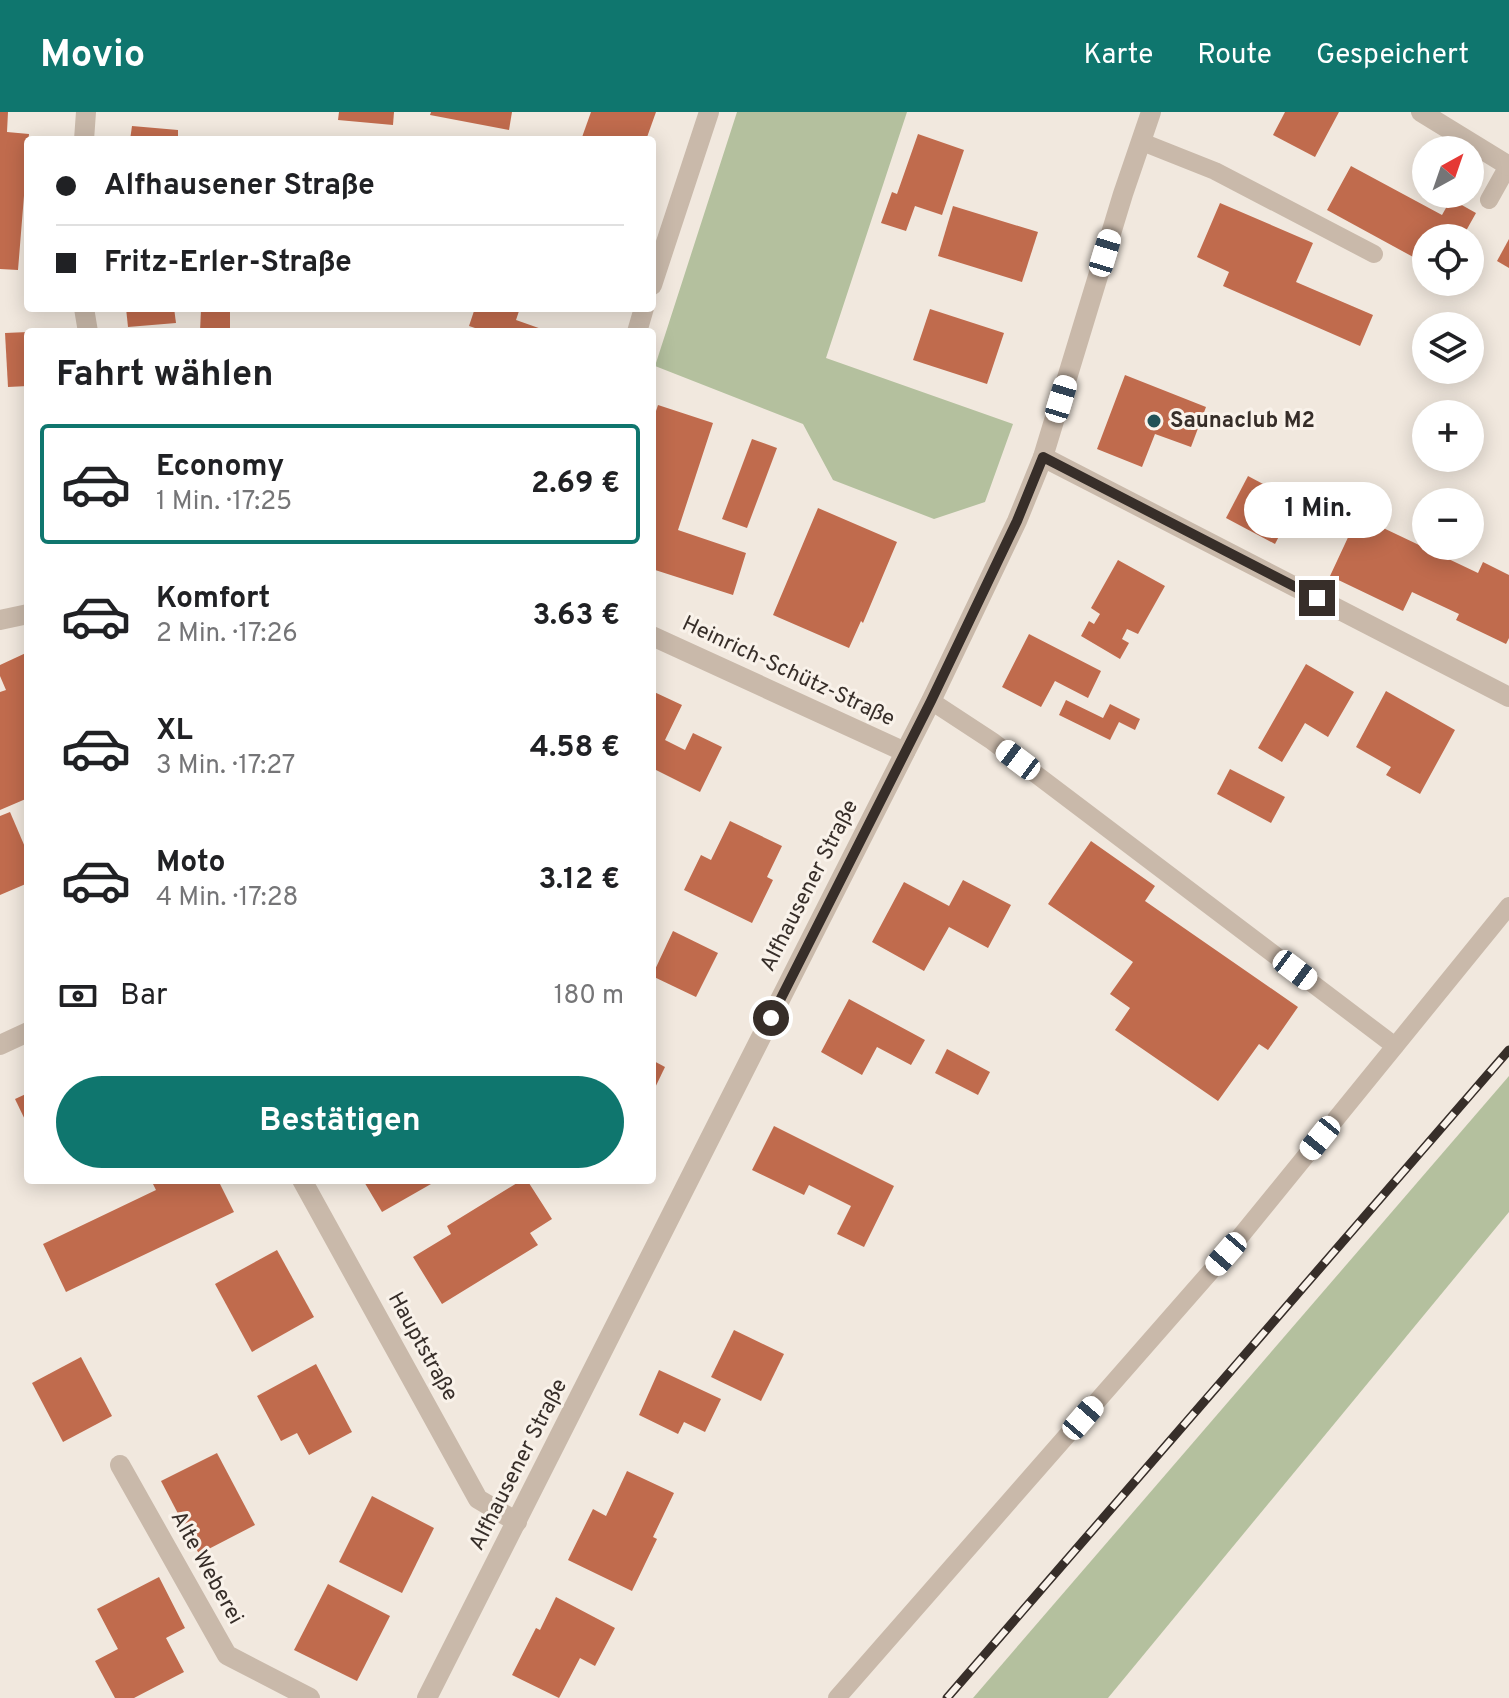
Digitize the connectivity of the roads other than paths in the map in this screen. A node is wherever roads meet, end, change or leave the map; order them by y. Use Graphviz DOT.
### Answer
graph roads {
  1 [pos="86,112"];
  2 [pos="709,112"];
  3 [pos="1151,112"];
  4 [pos="1421,112"];
  5 [pos="84,136"];
  6 [pos="1142,142"];
  7 [pos="1508,166"];
  8 [pos="1489,200"];
  9 [pos="1374,254"];
  10 [pos="656,273"];
  11 [pos="1043,457"];
  12 [pos="24,615"];
  13 [pos="0,620"];
  14 [pos="656,638"];
  15 [pos="1509,697"];
  16 [pos="931,701"];
  17 [pos="905,752"];
  18 [pos="1509,906"];
  19 [pos="24,1034"];
  20 [pos="0,1045"];
  21 [pos="1395,1046"];
  22 [pos="304,1184"];
  23 [pos="120,1465"];
  24 [pos="517,1522"];
  25 [pos="310,1698"];
  26 [pos="427,1698"];
  27 [pos="837,1698"];
  1 -- 5 [label="street"];
  2 -- 10 [label="street"];
  3 -- 6 [label="street, Alfhausener Straße"];
  4 -- 7 [label="street"];
  6 -- 9 [label="lane"];
  6 -- 11 [label="street, Alfhausener Straße"];
  7 -- 8 [label="lane"];
  11 -- 15 [label="street"];
  11 -- 16 [label="street, Alfhausener Straße"];
  12 -- 13 [label="street"];
  14 -- 17 [label="street, Heinrich-Schütz-Straße"];
  16 -- 17 [label="street, Alfhausener Straße"];
  16 -- 21 [label="lane"];
  17 -- 24 [label="street, Alfhausener Straße"];
  18 -- 21 [label="lane"];
  19 -- 20 [label="street"];
  21 -- 27 [label="lane"];
  22 -- 24 [label="street, Hauptstraße"];
  23 -- 25 [label="street, Alte Weberei"];
  24 -- 26 [label="street, Alfhausener Straße"];
}
